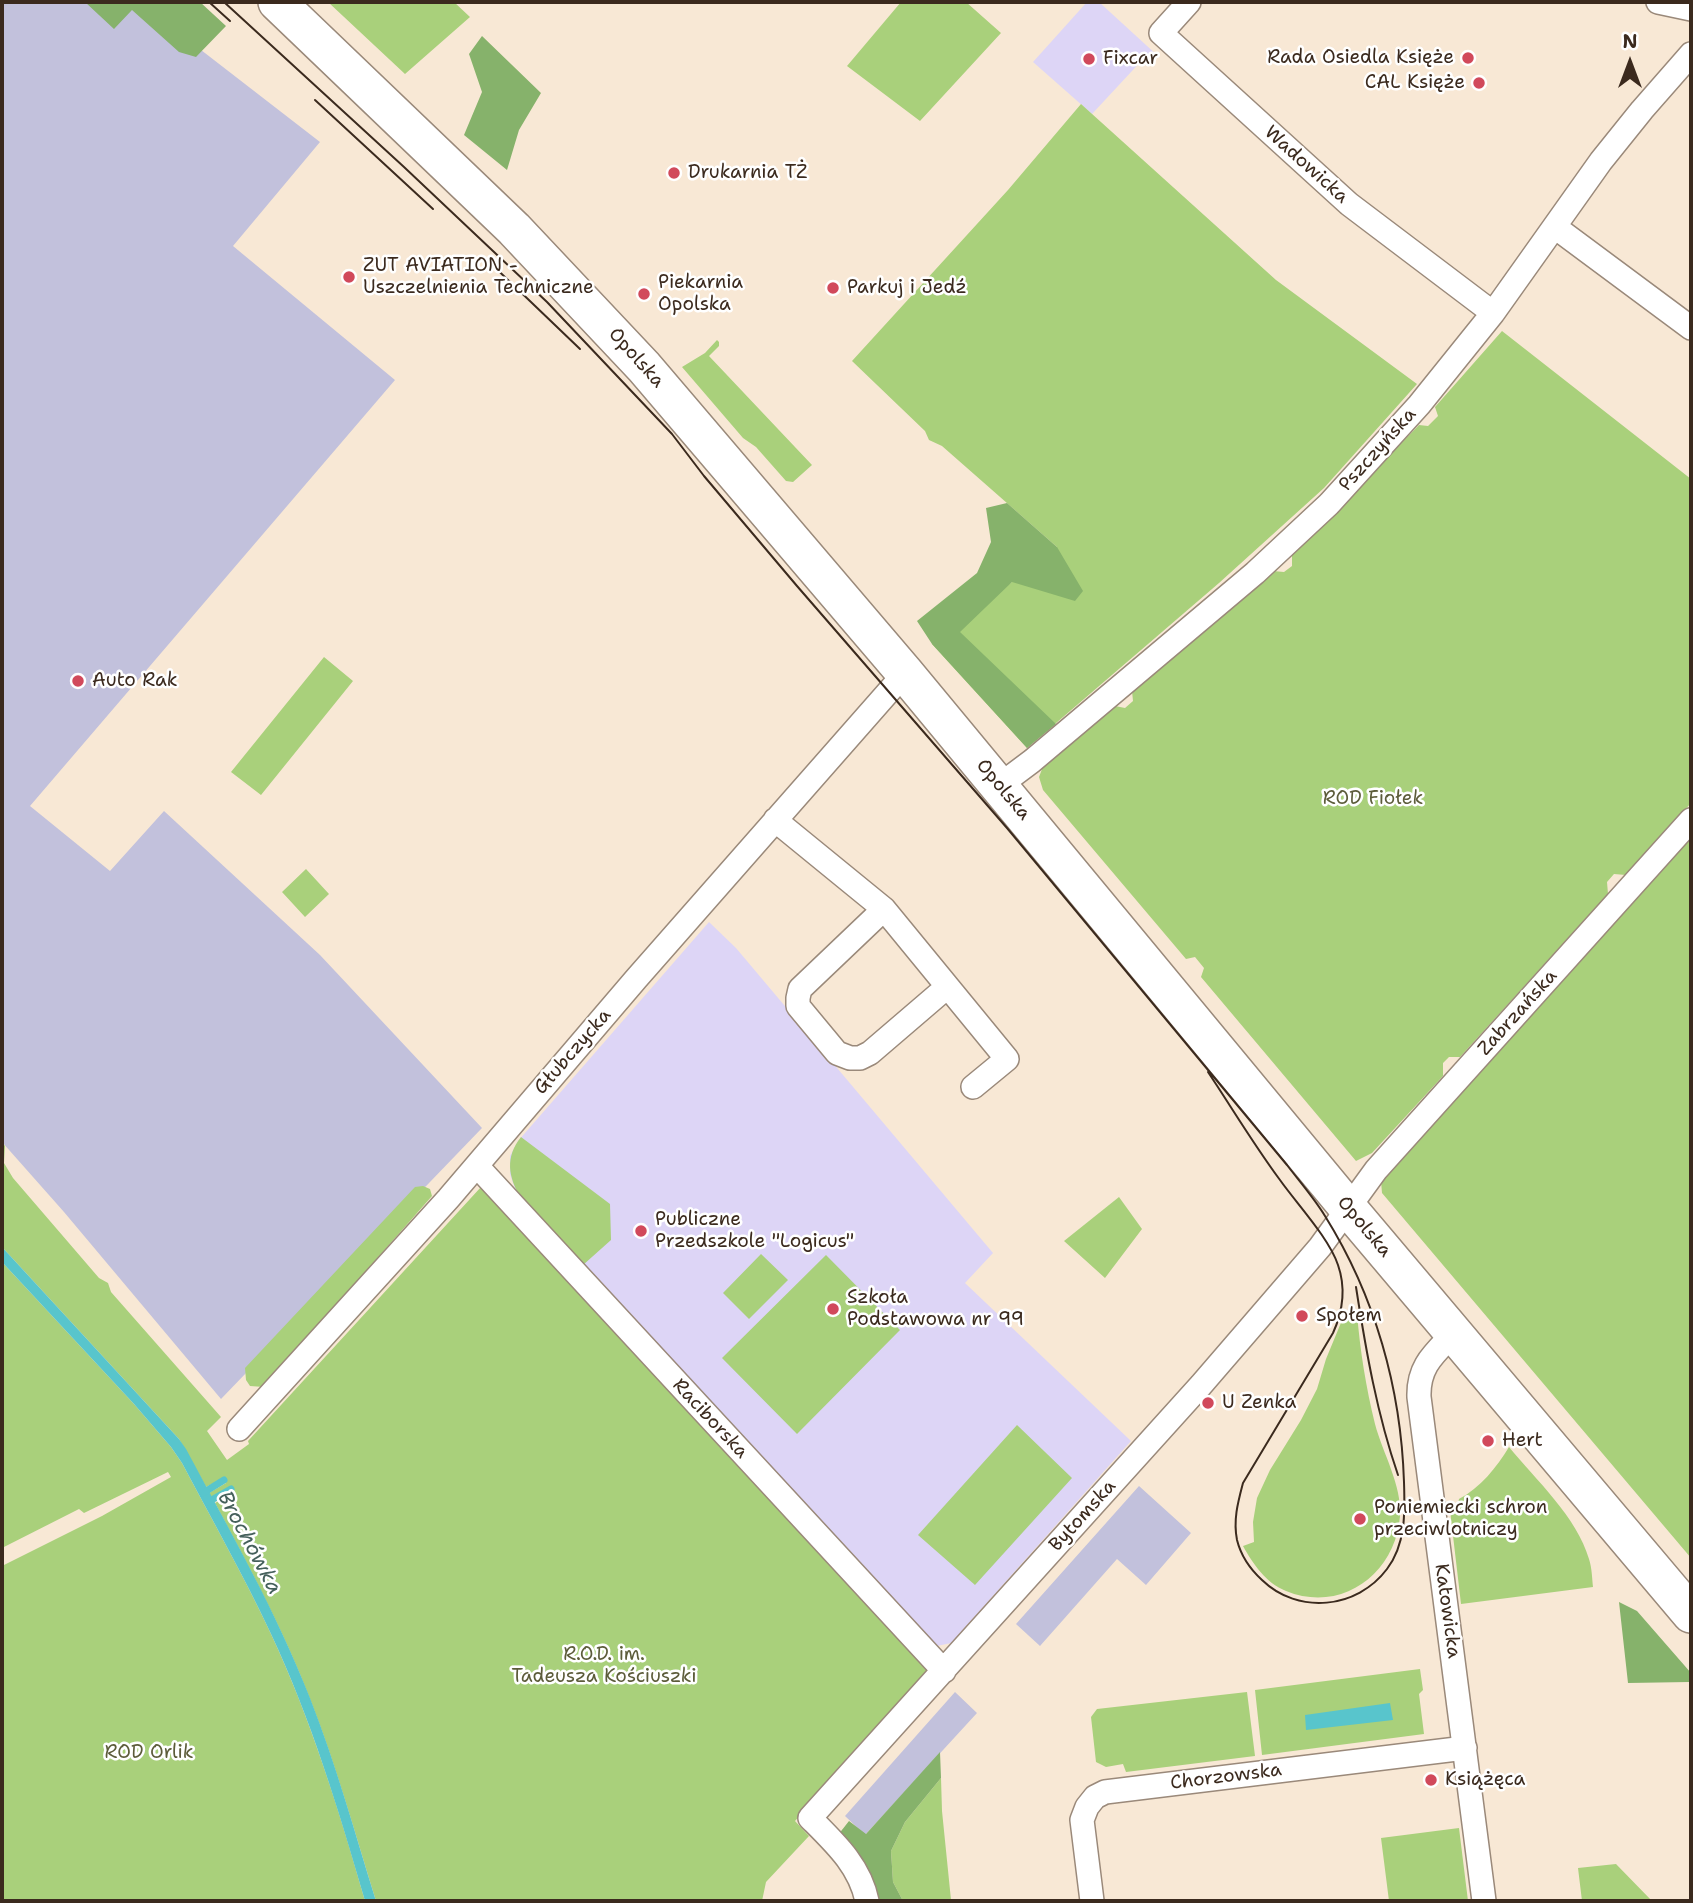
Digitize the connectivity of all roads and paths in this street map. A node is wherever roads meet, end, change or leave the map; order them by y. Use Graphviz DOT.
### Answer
graph roads {
  1 [pos="277,2"];
  2 [pos="1189,2"];
  3 [pos="1658,2"];
  4 [pos="1691,9"];
  5 [pos="1691,54"];
  6 [pos="1555,227"];
  7 [pos="1493,313"];
  8 [pos="1691,328"];
  9 [pos="905,673"];
  10 [pos="1000,785"];
  11 [pos="775,820"];
  12 [pos="1691,820"];
  13 [pos="884,909"];
  14 [pos="947,987"];
  15 [pos="974,1087"];
  16 [pos="477,1166"];
  17 [pos="1348,1208"];
  18 [pos="1454,1333"];
  19 [pos="239,1429"];
  20 [pos="1691,1614"];
  21 [pos="944,1671"];
  22 [pos="1465,1748"];
  23 [pos="867,1901"];
  24 [pos="1093,1901"];
  25 [pos="1484,1901"];
  1 -- 9 [label="main road, Opolska"];
  2 -- 7 [label="street, Wadowicka"];
  3 -- 4 [label="street"];
  5 -- 6 [label="street, Pszczyńska"];
  6 -- 7 [label="street, Pszczyńska"];
  6 -- 8 [label="street"];
  7 -- 10 [label="street, Pszczyńska"];
  9 -- 10 [label="main road, Opolska"];
  9 -- 11 [label="street, Głubczycka"];
  10 -- 17 [label="main road, Opolska"];
  11 -- 13 [label="street"];
  11 -- 16 [label="street, Głubczycka"];
  12 -- 17 [label="street, Zabrzańska"];
  13 -- 14 [label="street"];
  13 -- 14 [label="street"];
  14 -- 15 [label="street"];
  16 -- 19 [label="street, Głubczycka"];
  16 -- 21 [label="street, Raciborska"];
  17 -- 18 [label="main road, Opolska"];
  17 -- 21 [label="street, Bytomska"];
  18 -- 20 [label="main road, Opolska"];
  18 -- 22 [label="street, Katowicka"];
  21 -- 23 [label="street, Bytomska"];
  22 -- 24 [label="street, Chorzowska"];
  22 -- 25 [label="street, Katowicka"];
}
